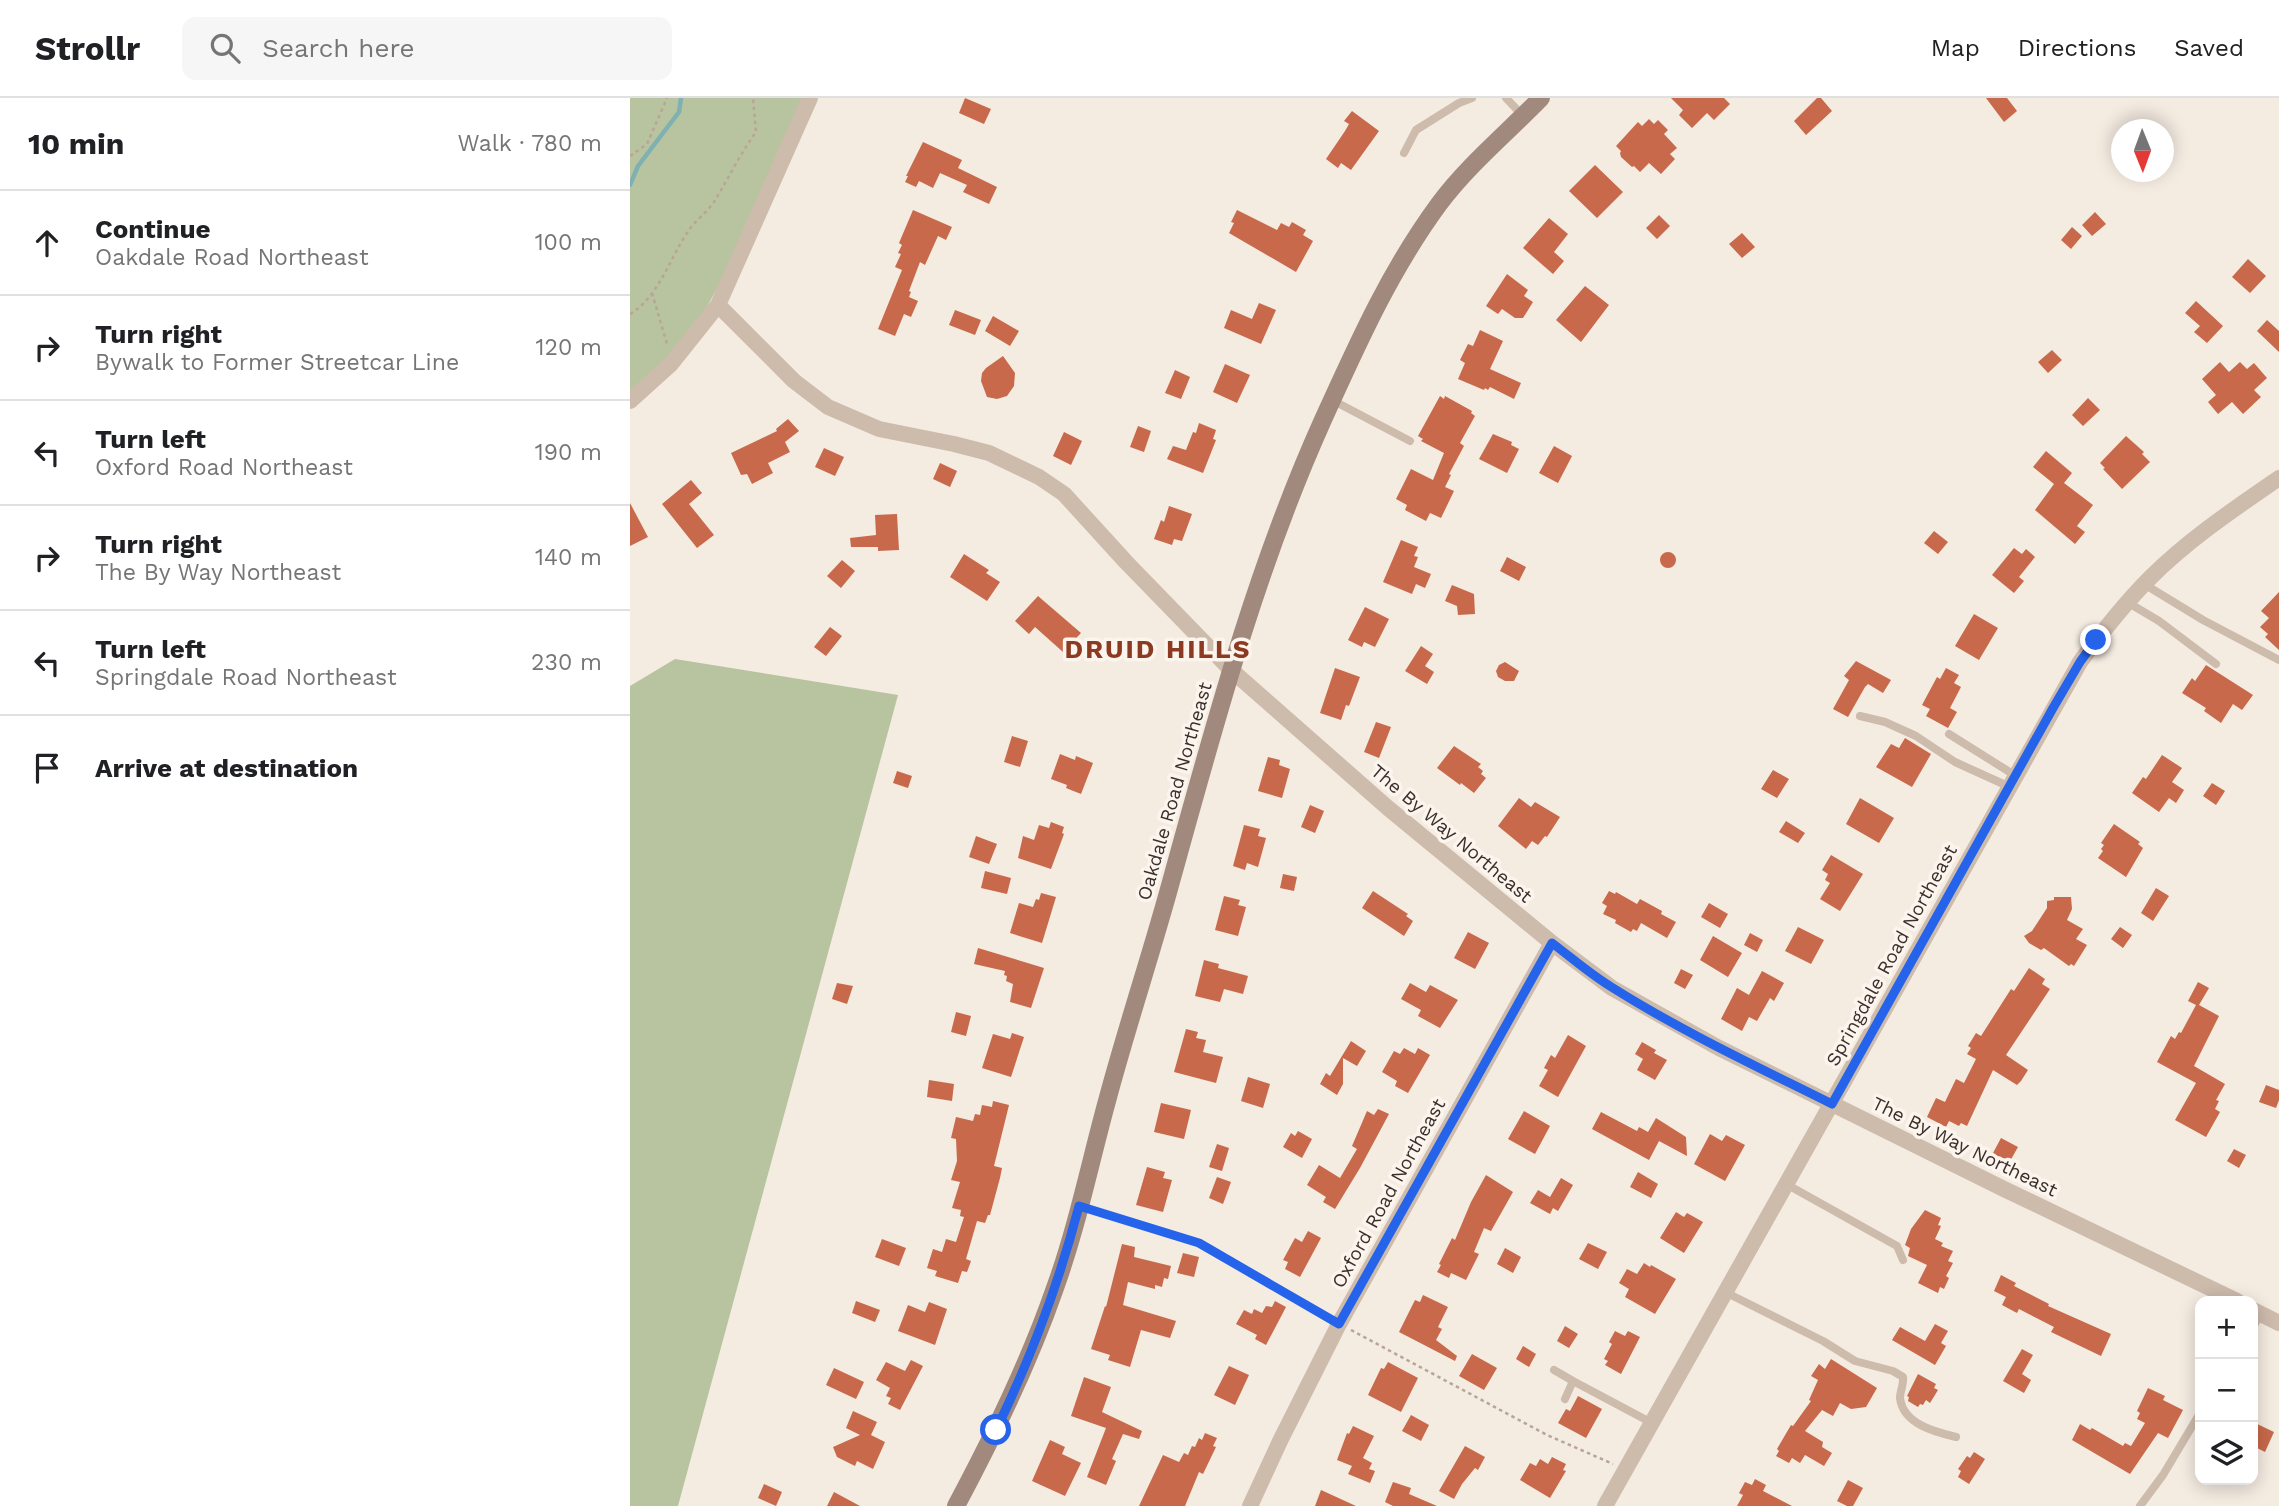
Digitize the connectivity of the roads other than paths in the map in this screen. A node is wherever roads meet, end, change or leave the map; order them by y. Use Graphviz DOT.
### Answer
graph roads {
  1 [pos="810,98"];
  2 [pos="1472,98"];
  3 [pos="1506,98"];
  4 [pos="1541,98"];
  5 [pos="1523,116"];
  6 [pos="1404,153"];
  7 [pos="718,305"];
  8 [pos="1332,400"];
  9 [pos="630,401"];
  10 [pos="1410,441"];
  11 [pos="2279,478"];
  12 [pos="2144,584"];
  13 [pos="2127,602"];
  14 [pos="2279,660"];
  15 [pos="2216,664"];
  16 [pos="1230,669"];
  17 [pos="1860,716"];
  18 [pos="1949,734"];
  19 [pos="2013,782"];
  20 [pos="1552,943"];
  21 [pos="1832,1104"];
  22 [pos="1786,1184"];
  23 [pos="1903,1260"];
  24 [pos="1725,1292"];
  25 [pos="2227,1296"];
  26 [pos="2258,1318"];
  27 [pos="2279,1323"];
  28 [pos="1554,1370"];
  29 [pos="1573,1381"];
  30 [pos="1564,1399"];
  31 [pos="2195,1421"];
  32 [pos="1652,1423"];
  33 [pos="1956,1437"];
  34 [pos="956,1506"];
  35 [pos="1250,1506"];
  36 [pos="1605,1506"];
  37 [pos="2140,1506"];
  1 -- 7 [label="street"];
  2 -- 6 [label="lane"];
  3 -- 5 [label="lane"];
  4 -- 5 [label="street, Oakdale Road Northeast"];
  5 -- 8 [label="street, Oakdale Road Northeast"];
  7 -- 9 [label="street"];
  7 -- 16 [label="street, The By Way Northeast"];
  8 -- 10 [label="lane"];
  8 -- 16 [label="street, Oakdale Road Northeast"];
  11 -- 12 [label="street, Springdale Road Northeast"];
  12 -- 13 [label="street, Springdale Road Northeast"];
  12 -- 14 [label="lane"];
  13 -- 15 [label="lane"];
  13 -- 19 [label="street, Springdale Road Northeast"];
  16 -- 20 [label="street, The By Way Northeast"];
  16 -- 34 [label="street, Oakdale Road Northeast"];
  17 -- 19 [label="lane"];
  18 -- 19 [label="lane"];
  19 -- 21 [label="street, Springdale Road Northeast"];
  20 -- 21 [label="street, The By Way Northeast"];
  20 -- 35 [label="street, Oxford Road Northeast"];
  21 -- 22 [label="street, Springdale Road Northeast"];
  21 -- 25 [label="street, The By Way Northeast"];
  22 -- 23 [label="lane"];
  22 -- 24 [label="street, Springdale Road Northeast"];
  24 -- 32 [label="street, Springdale Road Northeast"];
  24 -- 33 [label="lane"];
  26 -- 27 [label="street"];
  28 -- 29 [label="lane"];
  29 -- 30 [label="lane"];
  29 -- 32 [label="lane"];
  31 -- 37 [label="lane"];
  32 -- 36 [label="street, Springdale Road Northeast"];
}
